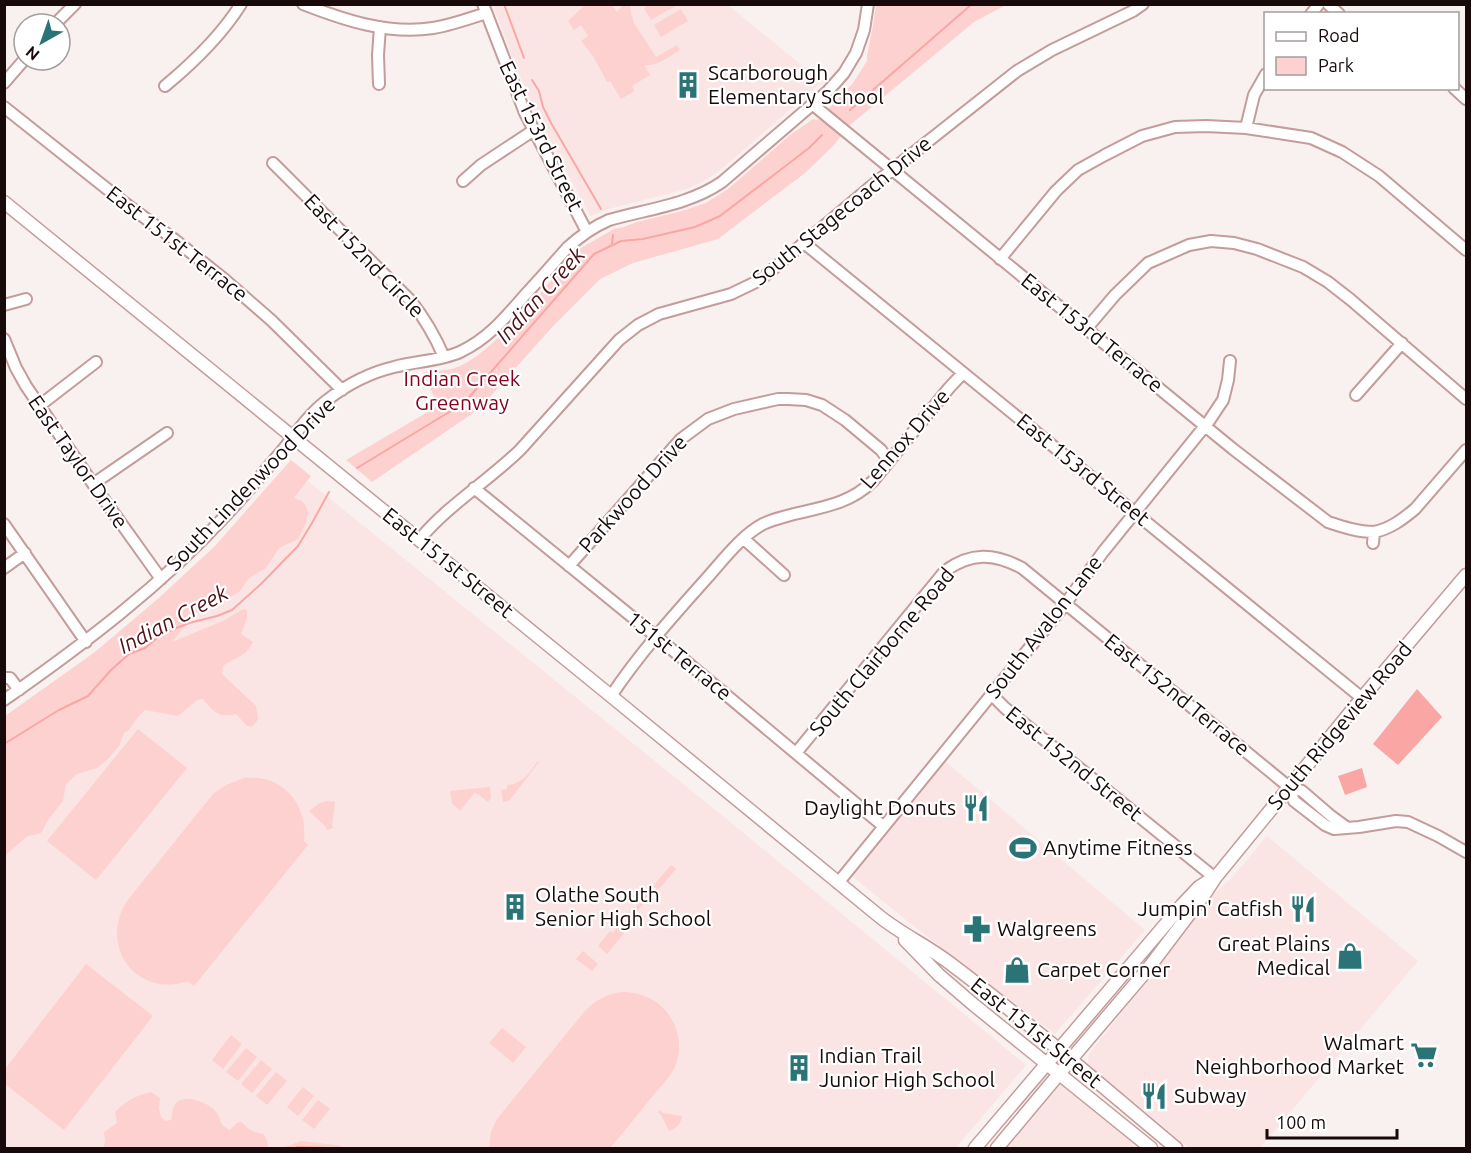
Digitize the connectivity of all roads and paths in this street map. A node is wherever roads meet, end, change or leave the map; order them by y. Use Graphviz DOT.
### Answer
graph roads {
  1 [pos="241,4"];
  2 [pos="303,4"];
  3 [pos="1143,4"];
  4 [pos="866,5"];
  5 [pos="484,9"];
  6 [pos="380,27"];
  7 [pos="1264,78"];
  8 [pos="379,84"];
  9 [pos="165,86"];
  10 [pos="812,104"];
  11 [pos="4,106"];
  12 [pos="1246,128"];
  13 [pos="534,130"];
  14 [pos="273,163"];
  15 [pos="892,170"];
  16 [pos="463,181"];
  17 [pos="4,202"];
  18 [pos="587,232"];
  19 [pos="804,243"];
  20 [pos="1467,250"];
  21 [pos="1000,259"];
  22 [pos="26,298"];
  23 [pos="4,305"];
  24 [pos="1087,328"];
  25 [pos="4,339"];
  26 [pos="1402,343"];
  27 [pos="444,357"];
  28 [pos="1230,361"];
  29 [pos="96,362"];
  30 [pos="963,373"];
  31 [pos="342,390"];
  32 [pos="1356,395"];
  33 [pos="1467,399"];
  34 [pos="39,406"];
  35 [pos="1205,426"];
  36 [pos="167,433"];
  37 [pos="293,437"];
  38 [pos="1467,450"];
  39 [pos="889,461"];
  40 [pos="93,484"];
  41 [pos="474,488"];
  42 [pos="1135,513"];
  43 [pos="4,524"];
  44 [pos="744,539"];
  45 [pos="419,540"];
  46 [pos="25,553"];
  47 [pos="569,566"];
  48 [pos="4,568"];
  49 [pos="784,575"];
  50 [pos="1467,575"];
  51 [pos="161,579"];
  52 [pos="1066,603"];
  53 [pos="656,637"];
  54 [pos="86,642"];
  55 [pos="4,678"];
  56 [pos="19,690"];
  57 [pos="991,694"];
  58 [pos="611,696"];
  59 [pos="5,698"];
  60 [pos="1362,698"];
  61 [pos="796,753"];
  62 [pos="1289,787"];
  63 [pos="883,826"];
  64 [pos="1467,852"];
  65 [pos="1215,878"];
  66 [pos="838,883"];
  67 [pos="890,925"];
  68 [pos="1059,1050"];
  69 [pos="1070,1060"];
  70 [pos="1047,1064"];
  71 [pos="1059,1074"];
  72 [pos="975,1149"];
  73 [pos="998,1149"];
  74 [pos="1151,1149"];
  75 [pos="1176,1149"];
  1 -- 9 [label="street"];
  2 -- 6 [label="street"];
  3 -- 15 [label="street, South Stagecoach Drive"];
  4 -- 10 [label="street, South Lindenwood Drive"];
  5 -- 6 [label="street"];
  5 -- 13 [label="street, East 153rd Street"];
  6 -- 8 [label="street"];
  7 -- 12 [label="street"];
  10 -- 15 [label="street, East 153rd Terrace"];
  10 -- 18 [label="street, South Lindenwood Drive"];
  11 -- 31 [label="street, East 151st Terrace"];
  12 -- 20 [label="street"];
  12 -- 21 [label="street"];
  13 -- 16 [label="street"];
  13 -- 18 [label="street, East 153rd Street"];
  14 -- 27 [label="street, East 152nd Circle"];
  15 -- 19 [label="street, South Stagecoach Drive"];
  15 -- 21 [label="street, East 153rd Terrace"];
  17 -- 37 [label="main road, East 151st Street"];
  18 -- 27 [label="street, South Lindenwood Drive"];
  19 -- 30 [label="street, East 153rd Street"];
  19 -- 41 [label="street, South Stagecoach Drive"];
  21 -- 24 [label="street, East 153rd Terrace"];
  22 -- 23 [label="street"];
  24 -- 26 [label="street"];
  24 -- 35 [label="street, East 153rd Terrace"];
  25 -- 34 [label="street, East Taylor Drive"];
  26 -- 32 [label="street"];
  26 -- 33 [label="street"];
  27 -- 31 [label="street, South Lindenwood Drive"];
  28 -- 35 [label="street, South Avalon Lane"];
  29 -- 34 [label="street"];
  30 -- 39 [label="street, Lennox Drive"];
  30 -- 42 [label="street, East 153rd Street"];
  31 -- 37 [label="street, South Lindenwood Drive"];
  34 -- 40 [label="street, East Taylor Drive"];
  35 -- 38 [label="street, East 153rd Terrace"];
  35 -- 42 [label="street, South Avalon Lane"];
  36 -- 40 [label="street"];
  37 -- 45 [label="main road, East 151st Street"];
  37 -- 51 [label="street, South Lindenwood Drive"];
  39 -- 44 [label="street, Lennox Drive"];
  39 -- 47 [label="street, Parkwood Drive"];
  40 -- 51 [label="street, East Taylor Drive"];
  41 -- 45 [label="street, South Stagecoach Drive"];
  41 -- 47 [label="street, 151st Terrace"];
  42 -- 52 [label="street, South Avalon Lane"];
  42 -- 60 [label="street, East 153rd Street"];
  43 -- 46 [label="street"];
  44 -- 49 [label="street"];
  44 -- 53 [label="street, Lennox Drive"];
  45 -- 58 [label="main road, East 151st Street"];
  46 -- 48 [label="street"];
  46 -- 54 [label="street"];
  47 -- 53 [label="street, 151st Terrace"];
  50 -- 60 [label="main road, South Ridgeview Road"];
  51 -- 54 [label="street, South Lindenwood Drive"];
  52 -- 57 [label="street, South Avalon Lane"];
  52 -- 61 [label="street, South Clairborne Road"];
  52 -- 62 [label="street, East 152nd Terrace"];
  53 -- 58 [label="street, Lennox Drive"];
  53 -- 61 [label="street, 151st Terrace"];
  54 -- 56 [label="street, South Lindenwood Drive"];
  55 -- 56 [label="street"];
  56 -- 59 [label="street, South Lindenwood Drive"];
  57 -- 63 [label="street, South Avalon Lane"];
  57 -- 65 [label="street, East 152nd Street"];
  58 -- 66 [label="main road, East 151st Street"];
  60 -- 62 [label="main road, South Ridgeview Road"];
  61 -- 63 [label="street, 151st Terrace"];
  62 -- 64 [label="street, East 152nd Terrace"];
  62 -- 65 [label="main road, South Ridgeview Road"];
  63 -- 66 [label="street, South Avalon Lane"];
  65 -- 68 [label="main road, South Ridgeview Road"];
  65 -- 69 [label="main road, South Ridgeview Road"];
  66 -- 67 [label="main road, East 151st Street"];
  67 -- 68 [label="main road, East 151st Street"];
  67 -- 70 [label="main road, East 151st Street"];
  68 -- 69 [label="main road, East 151st Street"];
  68 -- 70 [label="main road, South Ridgeview Road"];
  69 -- 71 [label="main road, South Ridgeview Road"];
  69 -- 75 [label="main road, East 151st Street"];
  70 -- 71 [label="main road, East 151st Street"];
  70 -- 72 [label="main road, South Ridgeview Road"];
  71 -- 73 [label="main road, South Ridgeview Road"];
  71 -- 74 [label="main road, East 151st Street"];
}
